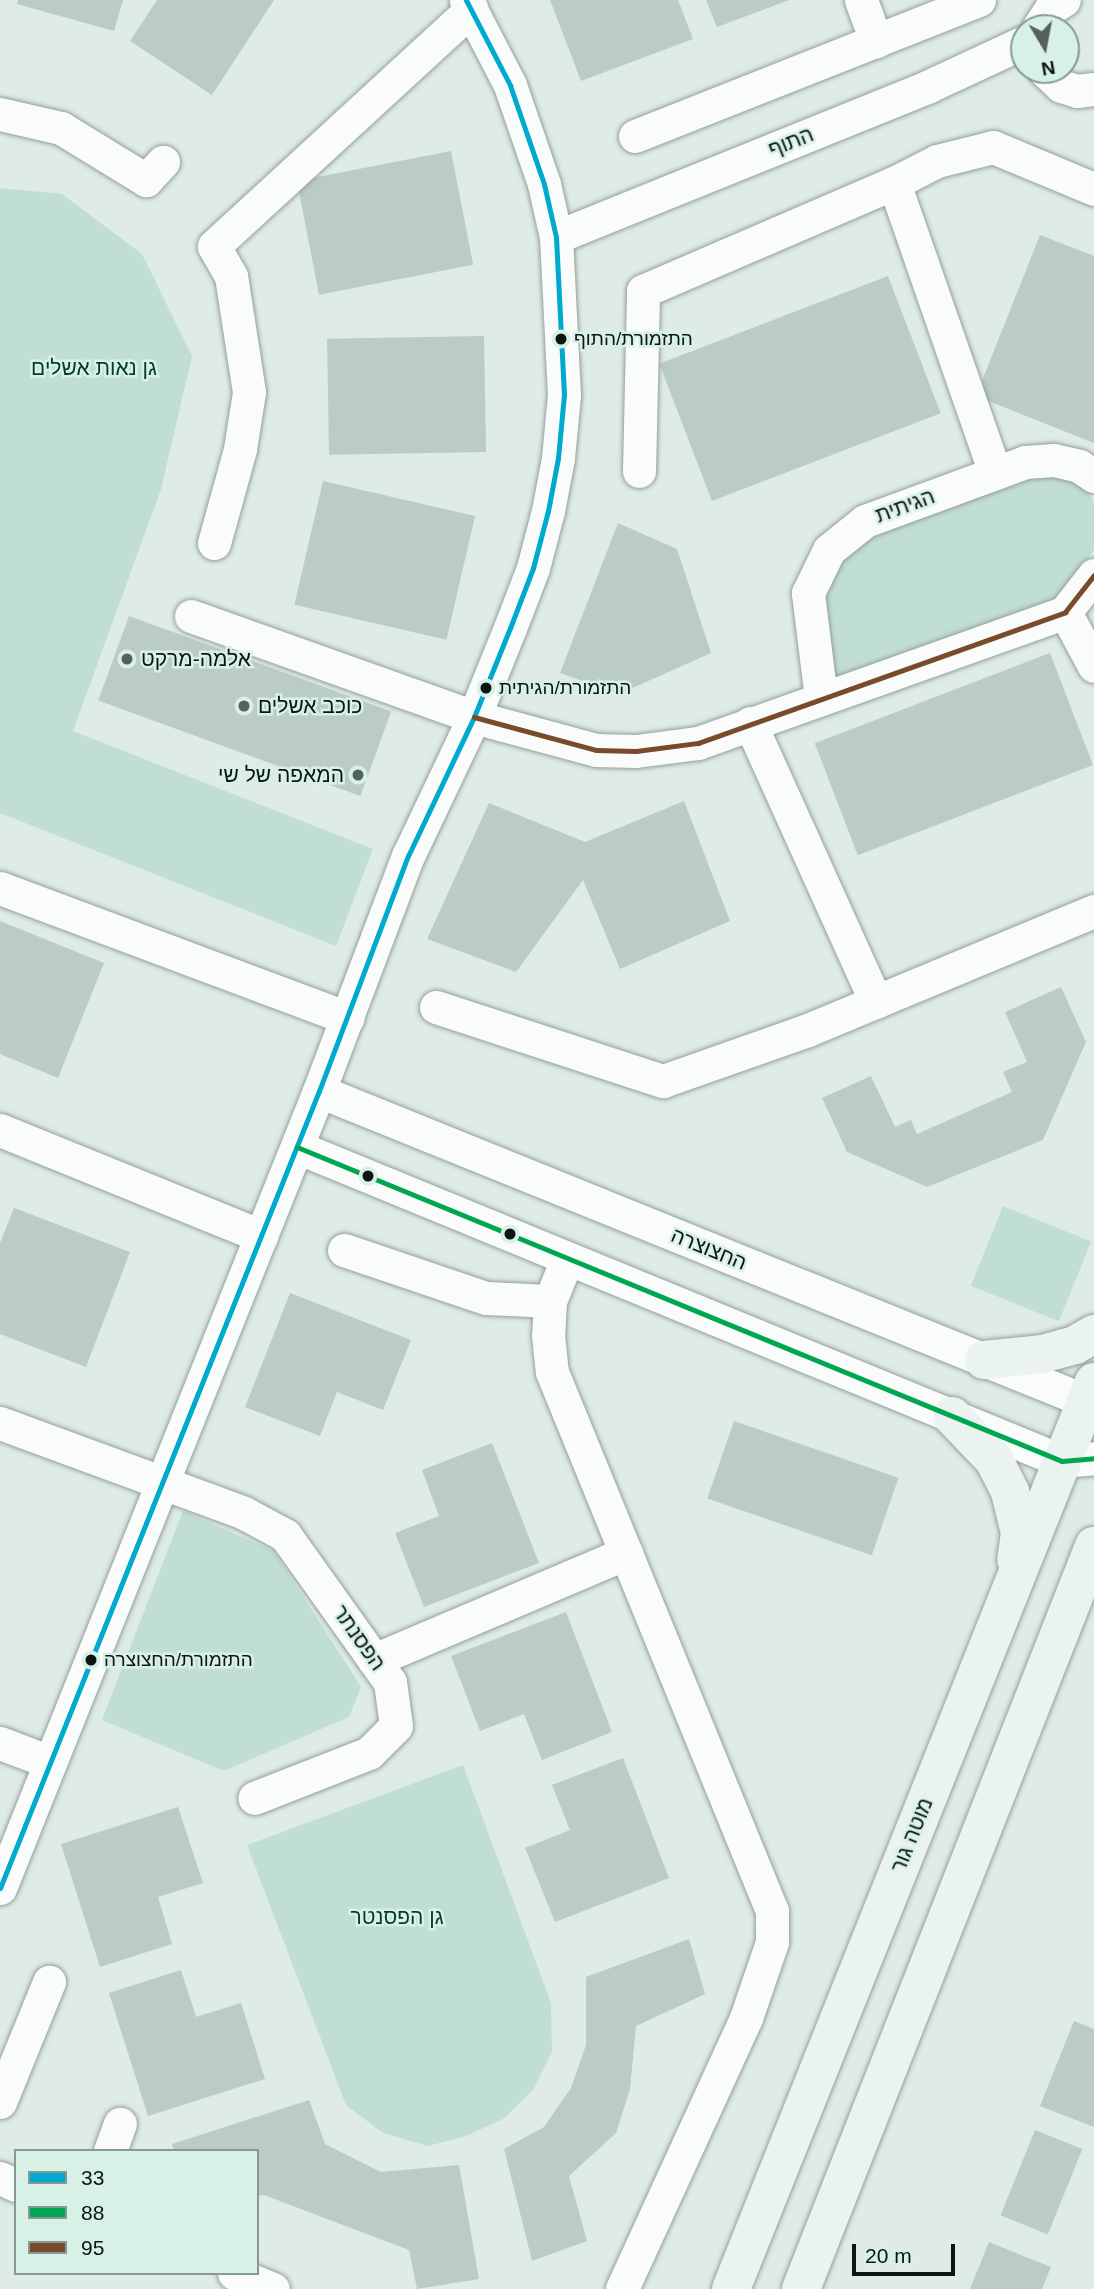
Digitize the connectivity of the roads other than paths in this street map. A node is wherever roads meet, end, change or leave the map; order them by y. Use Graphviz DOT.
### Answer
graph roads {
  1 [pos="861,0"];
  2 [pos="979,0"];
  3 [pos="1064,0"];
  4 [pos="469,5"];
  5 [pos="1047,14"];
  6 [pos="877,41"];
  7 [pos="1010,48"];
  8 [pos="1059,84"];
  9 [pos="1094,89"];
  10 [pos="0,114"];
  11 [pos="635,136"];
  12 [pos="163,162"];
  13 [pos="894,183"];
  14 [pos="1094,189"];
  15 [pos="556,237"];
  16 [pos="639,471"];
  17 [pos="995,473"];
  18 [pos="1094,476"];
  19 [pos="214,543"];
  20 [pos="1094,575"];
  21 [pos="1065,612"];
  22 [pos="191,616"];
  23 [pos="1094,666"];
  24 [pos="821,698"];
  25 [pos="474,717"];
  26 [pos="750,723"];
  27 [pos="0,888"];
  28 [pos="1094,911"];
  29 [pos="876,1002"];
  30 [pos="436,1007"];
  31 [pos="347,1018"];
  32 [pos="319,1091"];
  33 [pos="0,1130"];
  34 [pos="297,1147"];
  35 [pos="261,1236"];
  36 [pos="344,1250"];
  37 [pos="567,1259"];
  38 [pos="550,1300"];
  39 [pos="1094,1334"];
  40 [pos="984,1360"];
  41 [pos="1091,1398"];
  42 [pos="952,1416"];
  43 [pos="0,1423"];
  44 [pos="1078,1460"];
  45 [pos="163,1482"];
  46 [pos="1094,1546"];
  47 [pos="626,1553"];
  48 [pos="1011,1588"];
  49 [pos="374,1660"];
  50 [pos="0,1743"];
  51 [pos="50,1762"];
  52 [pos="254,1798"];
  53 [pos="0,1888"];
  54 [pos="49,1982"];
  55 [pos="0,2102"];
  56 [pos="239,2275"];
  57 [pos="273,2289"];
  58 [pos="622,2289"];
  59 [pos="731,2289"];
  60 [pos="801,2289"];
  1 -- 6 [label="street"];
  2 -- 6 [label="street"];
  3 -- 5 [label="street"];
  4 -- 15 [label="street"];
  4 -- 19 [label="street"];
  6 -- 11 [label="street"];
  7 -- 15 [label="street, התוף"];
  8 -- 9 [label="street"];
  10 -- 12 [label="street"];
  13 -- 14 [label="street"];
  13 -- 16 [label="street"];
  13 -- 17 [label="street"];
  15 -- 25 [label="street"];
  17 -- 18 [label="street, הגיתית"];
  17 -- 24 [label="street, הגיתית"];
  20 -- 21 [label="street"];
  21 -- 23 [label="street"];
  21 -- 24 [label="street"];
  22 -- 25 [label="street"];
  24 -- 26 [label="street"];
  25 -- 26 [label="street"];
  25 -- 31 [label="street"];
  26 -- 29 [label="street"];
  27 -- 31 [label="street"];
  28 -- 29 [label="street"];
  29 -- 30 [label="street"];
  31 -- 32 [label="street"];
  32 -- 34 [label="street"];
  32 -- 40 [label="street, החצוצרה"];
  33 -- 35 [label="street"];
  34 -- 35 [label="street"];
  34 -- 37 [label="street"];
  35 -- 45 [label="street"];
  36 -- 38 [label="street"];
  37 -- 38 [label="street"];
  37 -- 42 [label="street"];
  38 -- 47 [label="street"];
  39 -- 40 [label="main road"];
  40 -- 41 [label="street, החצוצרה"];
  41 -- 44 [label="main road, מוטה גור"];
  42 -- 44 [label="street"];
  42 -- 48 [label="main road"];
  43 -- 45 [label="street, הפסנתר"];
  44 -- 48 [label="main road, מוטה גור"];
  45 -- 49 [label="street, הפסנתר"];
  45 -- 51 [label="street"];
  46 -- 60 [label="main road"];
  47 -- 49 [label="street"];
  47 -- 58 [label="street"];
  48 -- 59 [label="main road, מוטה גור"];
  49 -- 52 [label="street, הפסנתר"];
  50 -- 51 [label="street"];
  51 -- 53 [label="street"];
  54 -- 55 [label="street"];
  56 -- 57 [label="street"];
}
